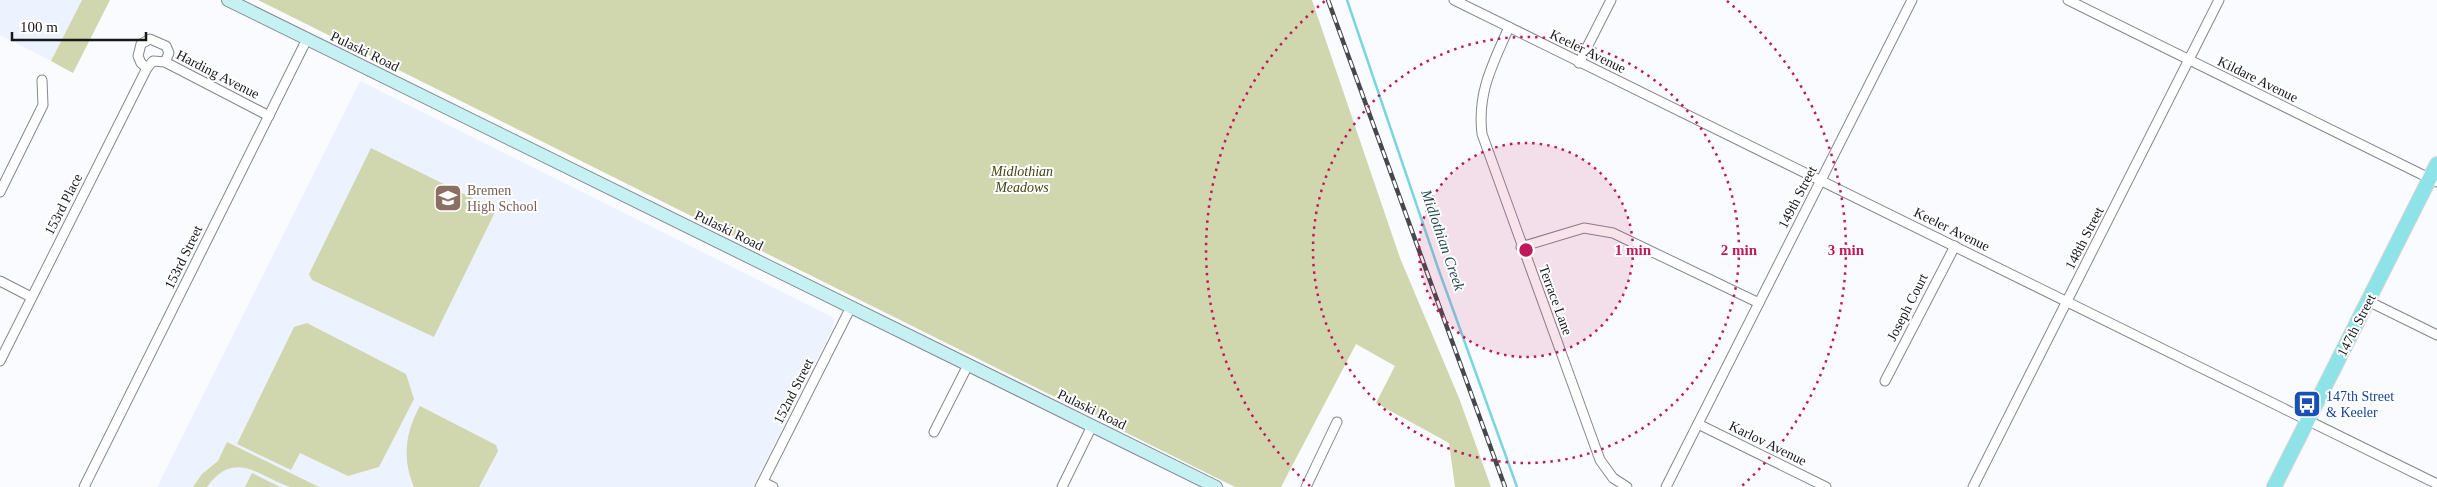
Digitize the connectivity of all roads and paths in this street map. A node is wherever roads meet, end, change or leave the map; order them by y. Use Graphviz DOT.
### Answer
graph roads {
  1 [pos="228,0"];
  2 [pos="1454,0"];
  3 [pos="1611,0"];
  4 [pos="1912,0"];
  5 [pos="2068,0"];
  6 [pos="2219,0"];
  7 [pos="1509,27"];
  8 [pos="307,39"];
  9 [pos="2188,60"];
  10 [pos="165,62"];
  11 [pos="1579,62"];
  12 [pos="150,65"];
  13 [pos="42,80"];
  14 [pos="269,116"];
  15 [pos="2437,164"];
  16 [pos="1821,180"];
  17 [pos="2433,180"];
  18 [pos="0,192"];
  19 [pos="1955,246"];
  20 [pos="1522,247"];
  21 [pos="0,282"];
  22 [pos="32,297"];
  23 [pos="2368,301"];
  24 [pos="2068,302"];
  25 [pos="1759,303"];
  26 [pos="851,307"];
  27 [pos="2437,335"];
  28 [pos="0,361"];
  29 [pos="968,365"];
  30 [pos="1884,382"];
  31 [pos="2308,420"];
  32 [pos="1337,422"];
  33 [pos="1698,424"];
  34 [pos="1092,426"];
  35 [pos="934,432"];
  36 [pos="762,484"];
  37 [pos="2437,484"];
  38 [pos="84,487"];
  39 [pos="773,487"];
  40 [pos="1062,487"];
  41 [pos="1216,487"];
  42 [pos="1306,487"];
  43 [pos="1627,487"];
  44 [pos="1666,487"];
  45 [pos="1826,487"];
  46 [pos="1973,487"];
  47 [pos="2274,487"];
  1 -- 8 [label="main road, Pulaski Road"];
  2 -- 7 [label="street, Keeler Avenue"];
  3 -- 11 [label="street"];
  4 -- 16 [label="street, 149th Street"];
  5 -- 9 [label="street, Kildare Avenue"];
  6 -- 9 [label="street, 148th Street"];
  7 -- 11 [label="street, Keeler Avenue"];
  7 -- 20 [label="street, Terrace Lane"];
  8 -- 14 [label="street, 153rd Street"];
  8 -- 26 [label="main road, Pulaski Road"];
  9 -- 17 [label="street, Kildare Avenue"];
  9 -- 24 [label="street, 148th Street"];
  10 -- 12 [label="street, Harding Avenue"];
  10 -- 12 [label="street"];
  10 -- 14 [label="street, Harding Avenue"];
  11 -- 16 [label="street, Keeler Avenue"];
  12 -- 22 [label="street, 153rd Place"];
  13 -- 18 [label="street"];
  14 -- 38 [label="street, 153rd Street"];
  15 -- 17 [label="main road, 147th Street"];
  16 -- 19 [label="street, Keeler Avenue"];
  16 -- 25 [label="street, 149th Street"];
  17 -- 23 [label="main road, 147th Street"];
  19 -- 24 [label="street, Keeler Avenue"];
  19 -- 30 [label="street, Joseph Court"];
  20 -- 25 [label="street"];
  20 -- 43 [label="street, Terrace Lane"];
  21 -- 22 [label="street"];
  22 -- 28 [label="street, 153rd Place"];
  23 -- 27 [label="street"];
  23 -- 31 [label="main road, 147th Street"];
  24 -- 31 [label="street, Keeler Avenue"];
  24 -- 46 [label="street, 148th Street"];
  25 -- 33 [label="street, 149th Street"];
  26 -- 29 [label="main road, Pulaski Road"];
  26 -- 36 [label="street, 152nd Street"];
  29 -- 34 [label="main road, Pulaski Road"];
  29 -- 35 [label="street"];
  31 -- 37 [label="street, Keeler Avenue"];
  31 -- 47 [label="main road, 147th Street"];
  32 -- 42 [label="street"];
  33 -- 44 [label="street, 149th Street"];
  33 -- 45 [label="street, Karlov Avenue"];
  34 -- 40 [label="street"];
  34 -- 41 [label="main road, Pulaski Road"];
  36 -- 39 [label="street"];
}
